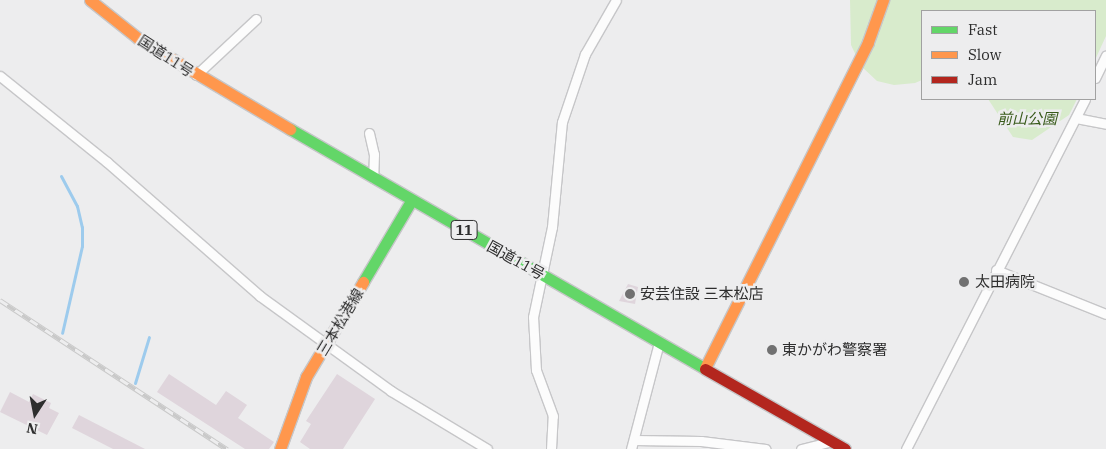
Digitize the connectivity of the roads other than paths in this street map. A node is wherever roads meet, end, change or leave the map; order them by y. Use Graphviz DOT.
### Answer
graph roads {
  1 [pos="90,0"];
  2 [pos="616,0"];
  3 [pos="884,0"];
  4 [pos="256,19"];
  5 [pos="1106,55"];
  6 [pos="196,75"];
  7 [pos="0,76"];
  8 [pos="1096,76"];
  9 [pos="1085,100"];
  10 [pos="1076,118"];
  11 [pos="1106,124"];
  12 [pos="369,133"];
  13 [pos="373,178"];
  14 [pos="411,201"];
  15 [pos="996,270"];
  16 [pos="545,276"];
  17 [pos="1106,314"];
  18 [pos="659,342"];
  19 [pos="327,346"];
  20 [pos="705,368"];
  21 [pos="832,441"];
  22 [pos="632,445"];
  23 [pos="280,449"];
  24 [pos="486,449"];
  25 [pos="551,449"];
  26 [pos="766,449"];
  27 [pos="801,449"];
  28 [pos="845,449"];
  29 [pos="906,449"];
  1 -- 6 [label="main road, 国道11号 / 11"];
  2 -- 16 [label="street"];
  3 -- 20 [label="main road"];
  4 -- 6 [label="street"];
  5 -- 8 [label="street"];
  6 -- 13 [label="main road, 国道11号 / 11"];
  7 -- 19 [label="street"];
  9 -- 10 [label="street"];
  10 -- 11 [label="street"];
  10 -- 15 [label="street"];
  12 -- 13 [label="street"];
  13 -- 14 [label="main road, 国道11号 / 11"];
  14 -- 16 [label="main road, 国道11号 / 11"];
  14 -- 19 [label="main road, 三本松港線"];
  15 -- 17 [label="street"];
  15 -- 29 [label="street"];
  16 -- 18 [label="main road, 国道11号 / 11"];
  16 -- 25 [label="street"];
  18 -- 20 [label="main road, 国道11号 / 11"];
  18 -- 22 [label="street"];
  19 -- 23 [label="main road, 三本松港線"];
  19 -- 24 [label="street"];
  20 -- 21 [label="main road, 国道11号 / 11"];
  21 -- 27 [label="street"];
  21 -- 28 [label="main road, 国道11号 / 11"];
  22 -- 26 [label="street"];
}
